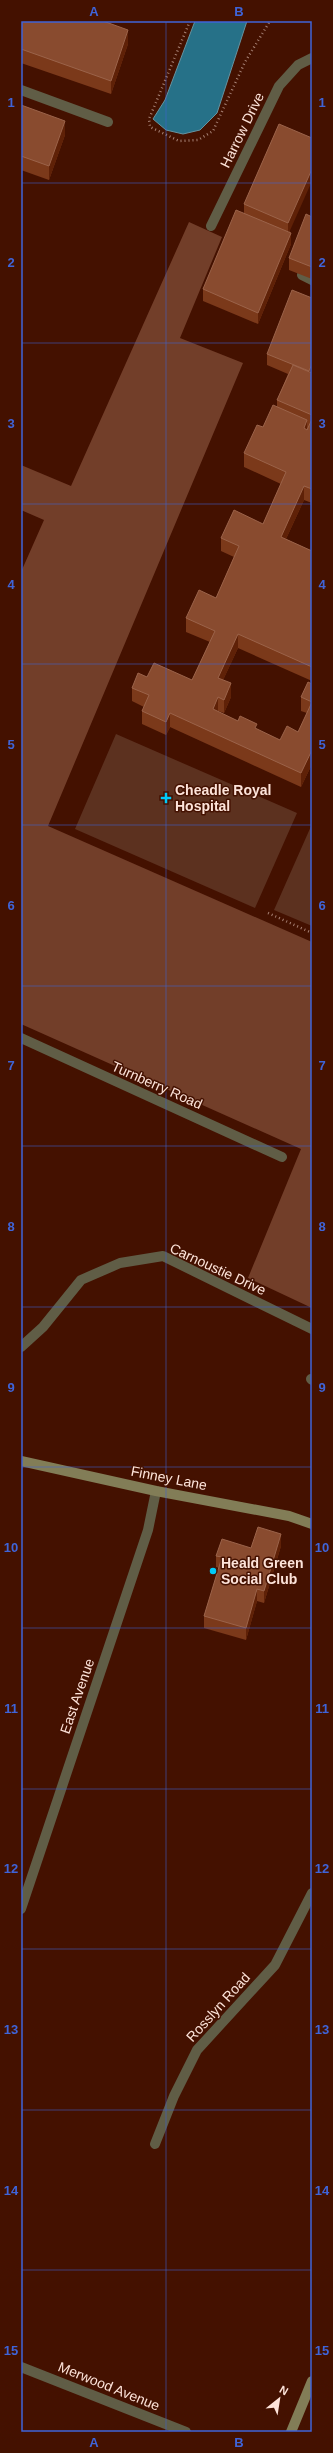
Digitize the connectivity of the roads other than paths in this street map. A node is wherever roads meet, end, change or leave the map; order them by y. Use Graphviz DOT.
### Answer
graph roads {
  1 [pos="312,58"];
  2 [pos="21,90"];
  3 [pos="108,122"];
  4 [pos="210,226"];
  5 [pos="302,275"];
  6 [pos="312,280"];
  7 [pos="21,1038"];
  8 [pos="282,1157"];
  9 [pos="312,1329"];
  10 [pos="21,1347"];
  11 [pos="21,1461"];
  12 [pos="156,1491"];
  13 [pos="312,1524"];
  14 [pos="312,1893"];
  15 [pos="21,1909"];
  16 [pos="155,2144"];
  17 [pos="21,2367"];
  18 [pos="312,2381"];
  19 [pos="186,2432"];
  20 [pos="291,2432"];
  1 -- 4 [label="street, Harrow Drive"];
  2 -- 3 [label="street"];
  5 -- 6 [label="street"];
  7 -- 8 [label="street, Turnberry Road"];
  9 -- 10 [label="street, Carnoustie Drive"];
  11 -- 12 [label="street, Finney Lane"];
  12 -- 13 [label="street, Finney Lane"];
  12 -- 15 [label="street, East Avenue"];
  14 -- 16 [label="street, Rosslyn Road"];
  17 -- 19 [label="street, Merwood Avenue"];
  18 -- 20 [label="street"];
}
